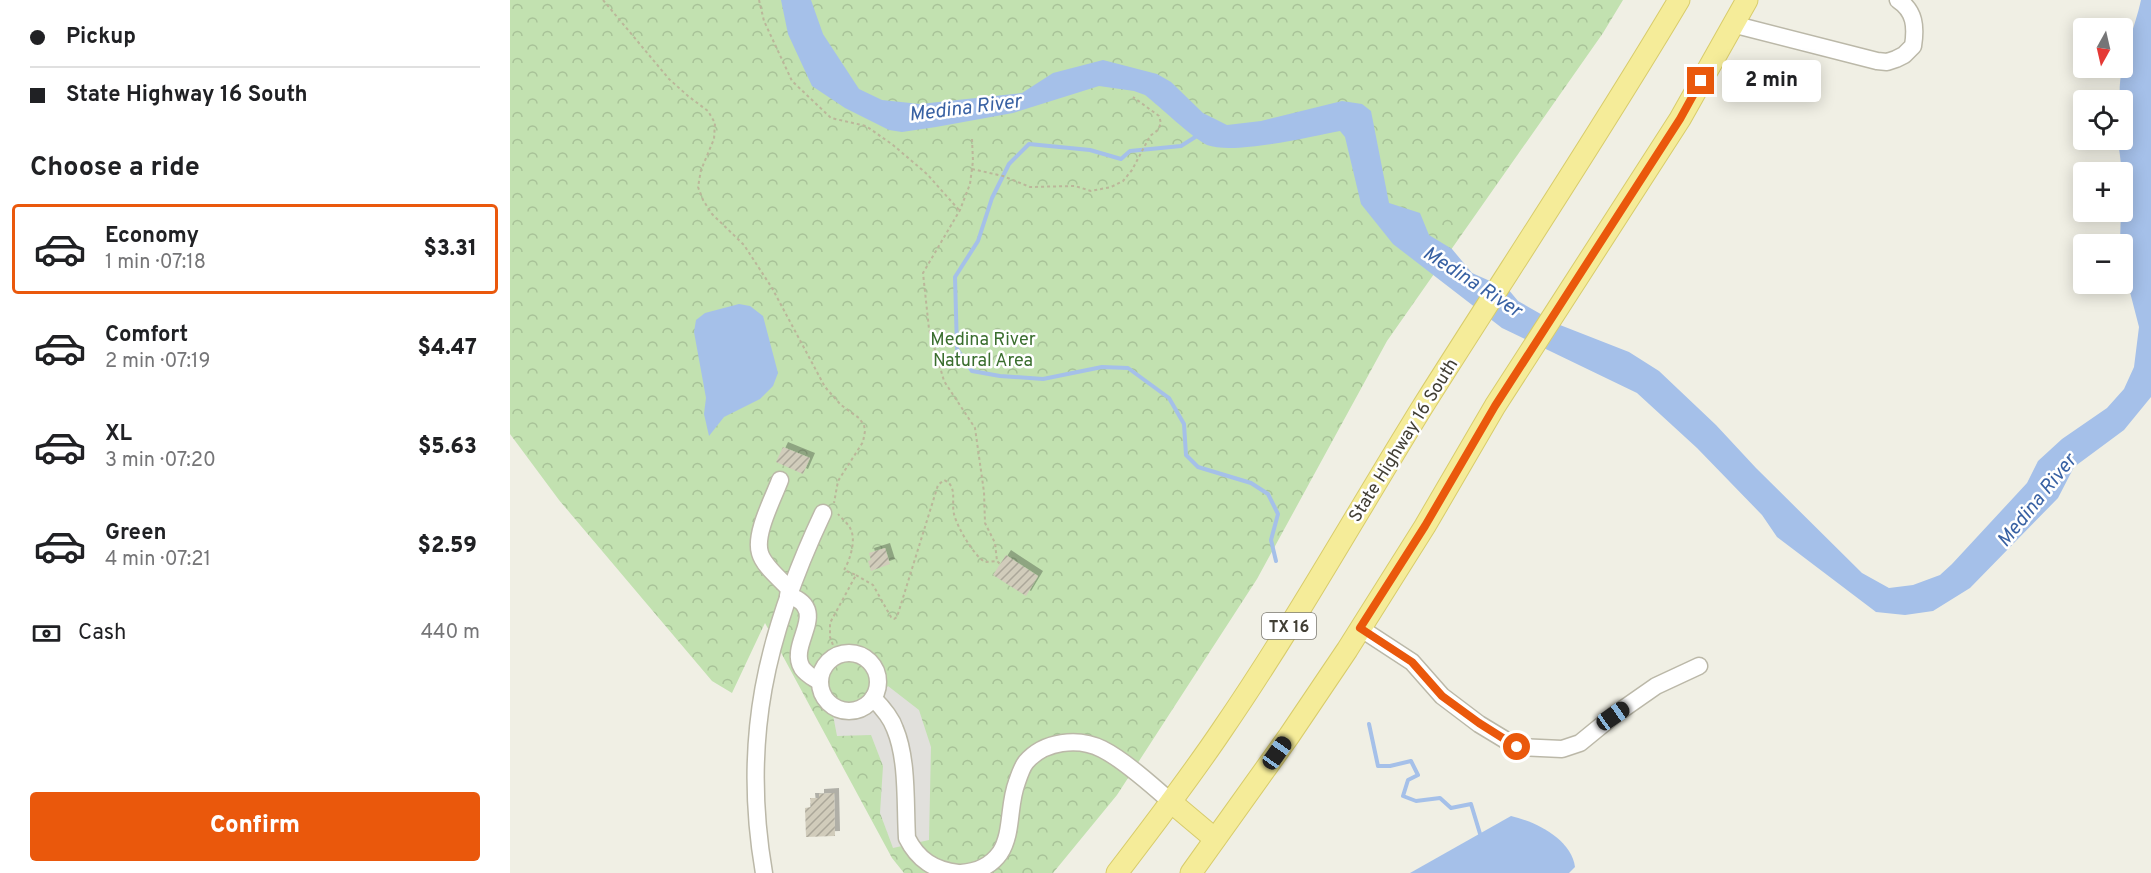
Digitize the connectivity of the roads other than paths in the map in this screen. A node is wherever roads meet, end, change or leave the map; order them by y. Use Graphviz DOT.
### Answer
graph roads {
  1 [pos="1679,0"];
  2 [pos="1747,0"];
  3 [pos="1898,0"];
  4 [pos="1732,24"];
  5 [pos="780,480"];
  6 [pos="823,513"];
  7 [pos="789,592"];
  8 [pos="1360,628"];
  9 [pos="1699,666"];
  10 [pos="820,682"];
  11 [pos="873,698"];
  12 [pos="1171,802"];
  13 [pos="1215,839"];
  14 [pos="764,873"];
  15 [pos="960,873"];
  16 [pos="1117,873"];
  17 [pos="1191,873"];
  1 -- 12 [label="main road, State Highway 16 South / TX 16"];
  2 -- 4 [label="main road"];
  3 -- 4 [label="lane"];
  4 -- 8 [label="main road"];
  5 -- 7 [label="lane"];
  6 -- 7 [label="lane"];
  7 -- 10 [label="lane"];
  7 -- 14 [label="lane"];
  8 -- 9 [label="lane"];
  8 -- 13 [label="main road"];
  10 -- 11 [label="lane"];
  10 -- 11 [label="lane"];
  11 -- 15 [label="lane"];
  12 -- 13 [label="main road"];
  12 -- 15 [label="lane"];
  12 -- 16 [label="main road, State Highway 16 South / TX 16"];
  13 -- 17 [label="main road"];
}
